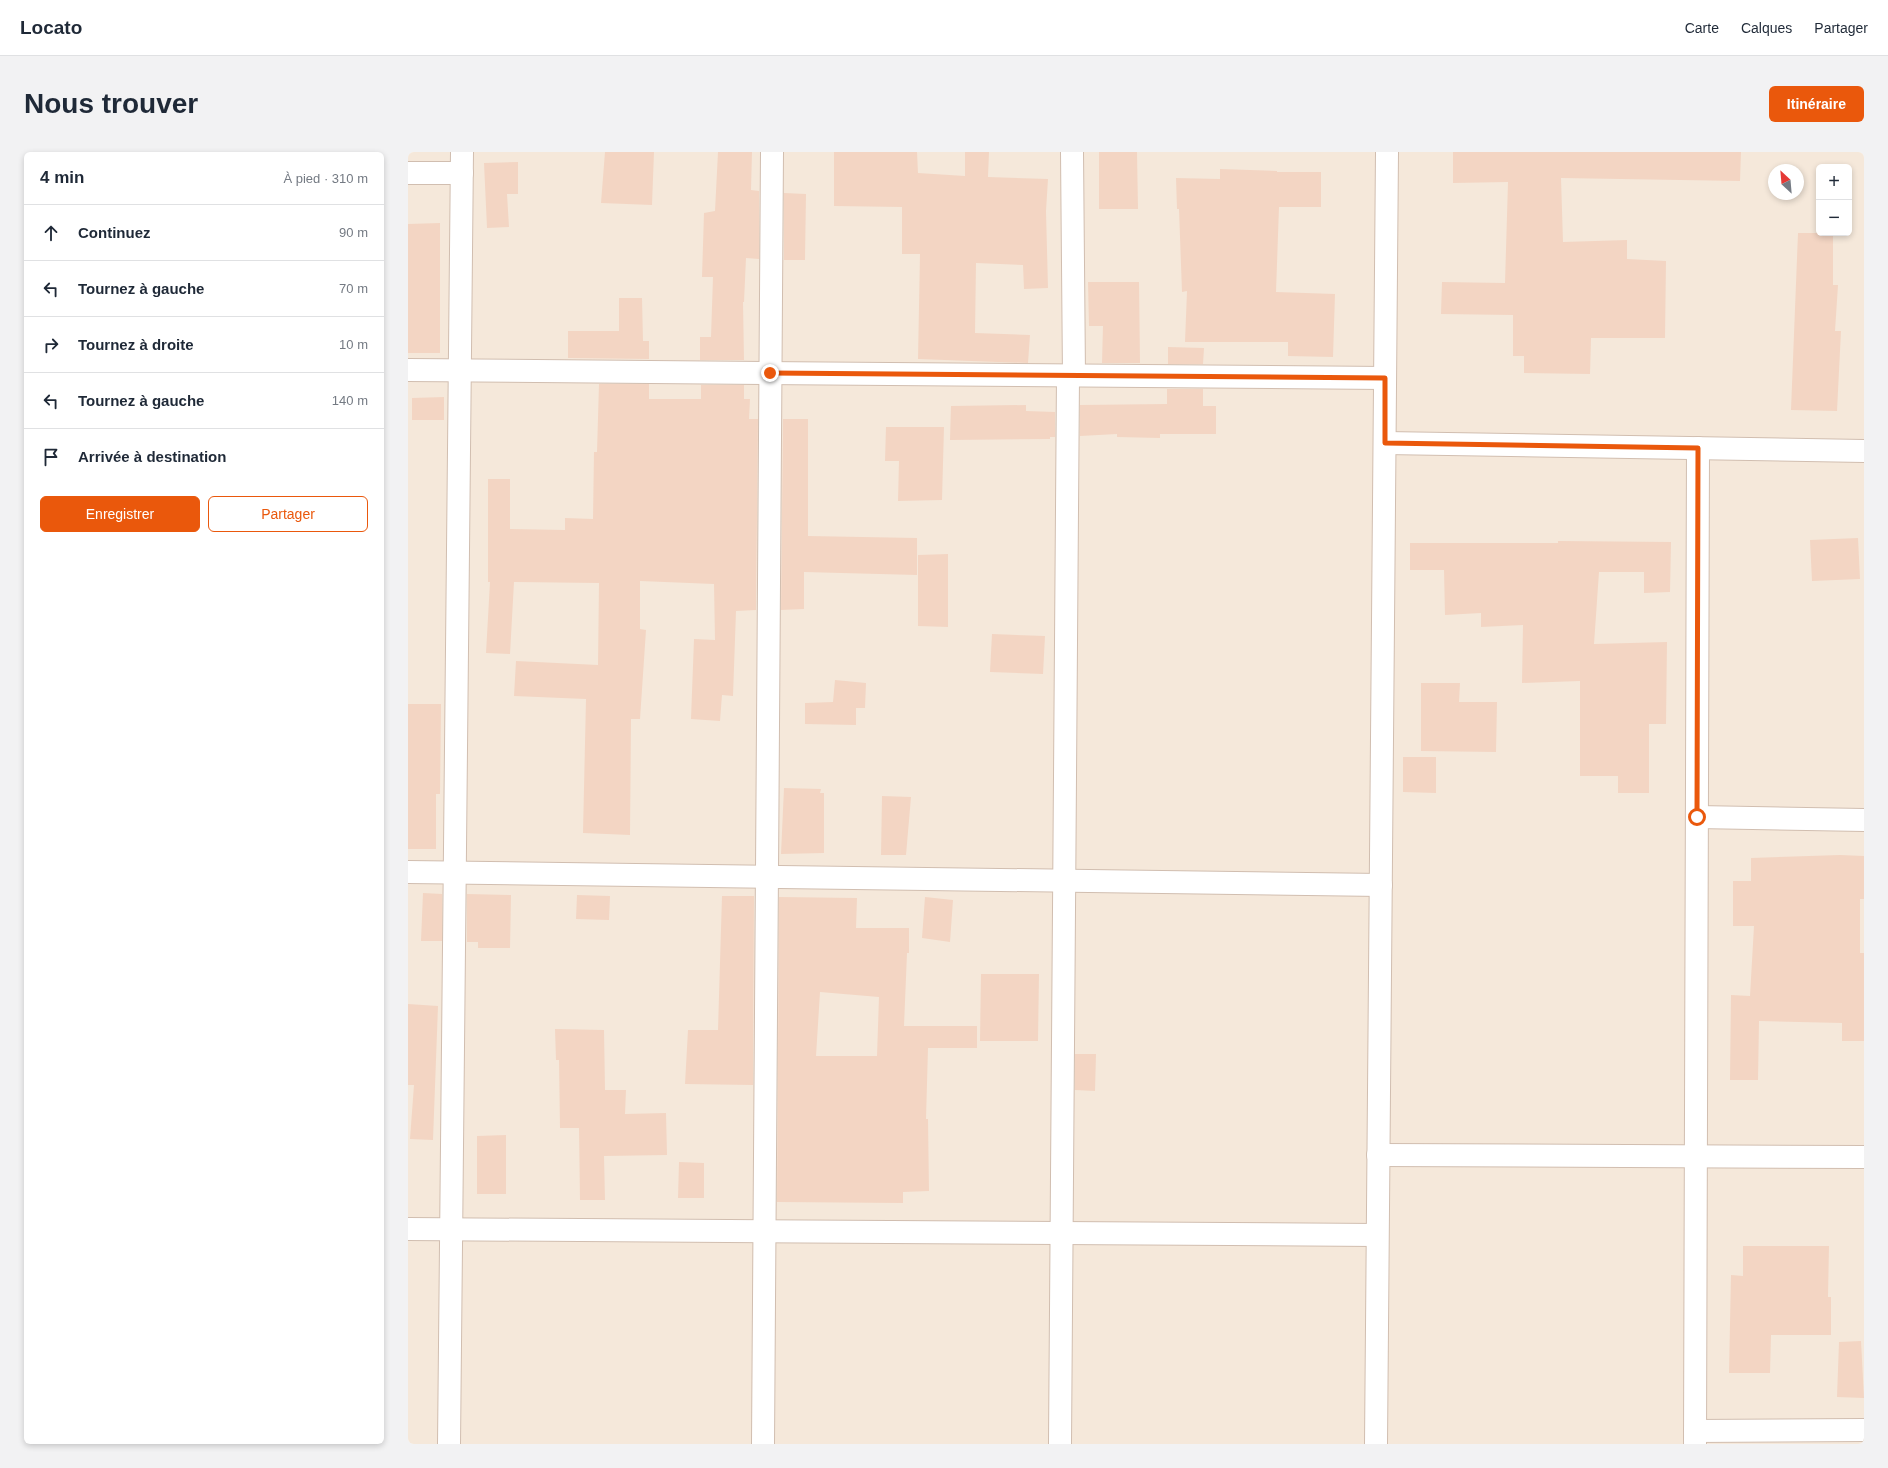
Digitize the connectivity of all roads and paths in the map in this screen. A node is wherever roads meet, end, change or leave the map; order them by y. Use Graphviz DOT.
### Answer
graph roads {
  1 [pos="462,152"];
  2 [pos="772,152"];
  3 [pos="1072,152"];
  4 [pos="1387,152"];
  5 [pos="408,173"];
  6 [pos="462,174"];
  7 [pos="408,370"];
  8 [pos="460,370"];
  9 [pos="770,373"];
  10 [pos="1071,376"];
  11 [pos="1385,378"];
  12 [pos="1385,443"];
  13 [pos="1698,448"];
  14 [pos="1864,451"];
  15 [pos="1697,817"];
  16 [pos="1864,820"];
  17 [pos="408,872"];
  18 [pos="455,872"];
  19 [pos="767,877"];
  20 [pos="1064,881"];
  21 [pos="1381,885"];
  22 [pos="1378,1155"];
  23 [pos="1696,1156"];
  24 [pos="1864,1157"];
  25 [pos="408,1229"];
  26 [pos="451,1230"];
  27 [pos="764,1232"];
  28 [pos="1062,1233"];
  29 [pos="1377,1235"];
  30 [pos="1864,1430"];
  31 [pos="1695,1437"];
  32 [pos="449,1444"];
  33 [pos="763,1444"];
  34 [pos="1060,1444"];
  35 [pos="1376,1444"];
  1 -- 6 [label="street"];
  2 -- 9 [label="street"];
  3 -- 10 [label="street"];
  4 -- 11 [label="street"];
  5 -- 6 [label="street"];
  6 -- 8 [label="street"];
  7 -- 8 [label="street"];
  8 -- 9 [label="street"];
  8 -- 18 [label="street"];
  9 -- 10 [label="street"];
  9 -- 19 [label="street"];
  10 -- 11 [label="street"];
  10 -- 20 [label="street"];
  11 -- 12 [label="street"];
  12 -- 13 [label="street"];
  12 -- 21 [label="street"];
  13 -- 14 [label="street"];
  13 -- 15 [label="street"];
  15 -- 16 [label="street"];
  15 -- 23 [label="street"];
  17 -- 18 [label="street"];
  18 -- 19 [label="street"];
  18 -- 26 [label="street"];
  19 -- 20 [label="street"];
  19 -- 27 [label="street"];
  20 -- 21 [label="street"];
  20 -- 28 [label="street"];
  21 -- 22 [label="street"];
  22 -- 23 [label="street"];
  22 -- 29 [label="street"];
  23 -- 24 [label="street"];
  23 -- 31 [label="street"];
  25 -- 26 [label="street"];
  26 -- 27 [label="street"];
  26 -- 32 [label="street"];
  27 -- 28 [label="street"];
  27 -- 33 [label="street"];
  28 -- 29 [label="street"];
  28 -- 34 [label="street"];
  29 -- 35 [label="street"];
  30 -- 31 [label="street"];
}
